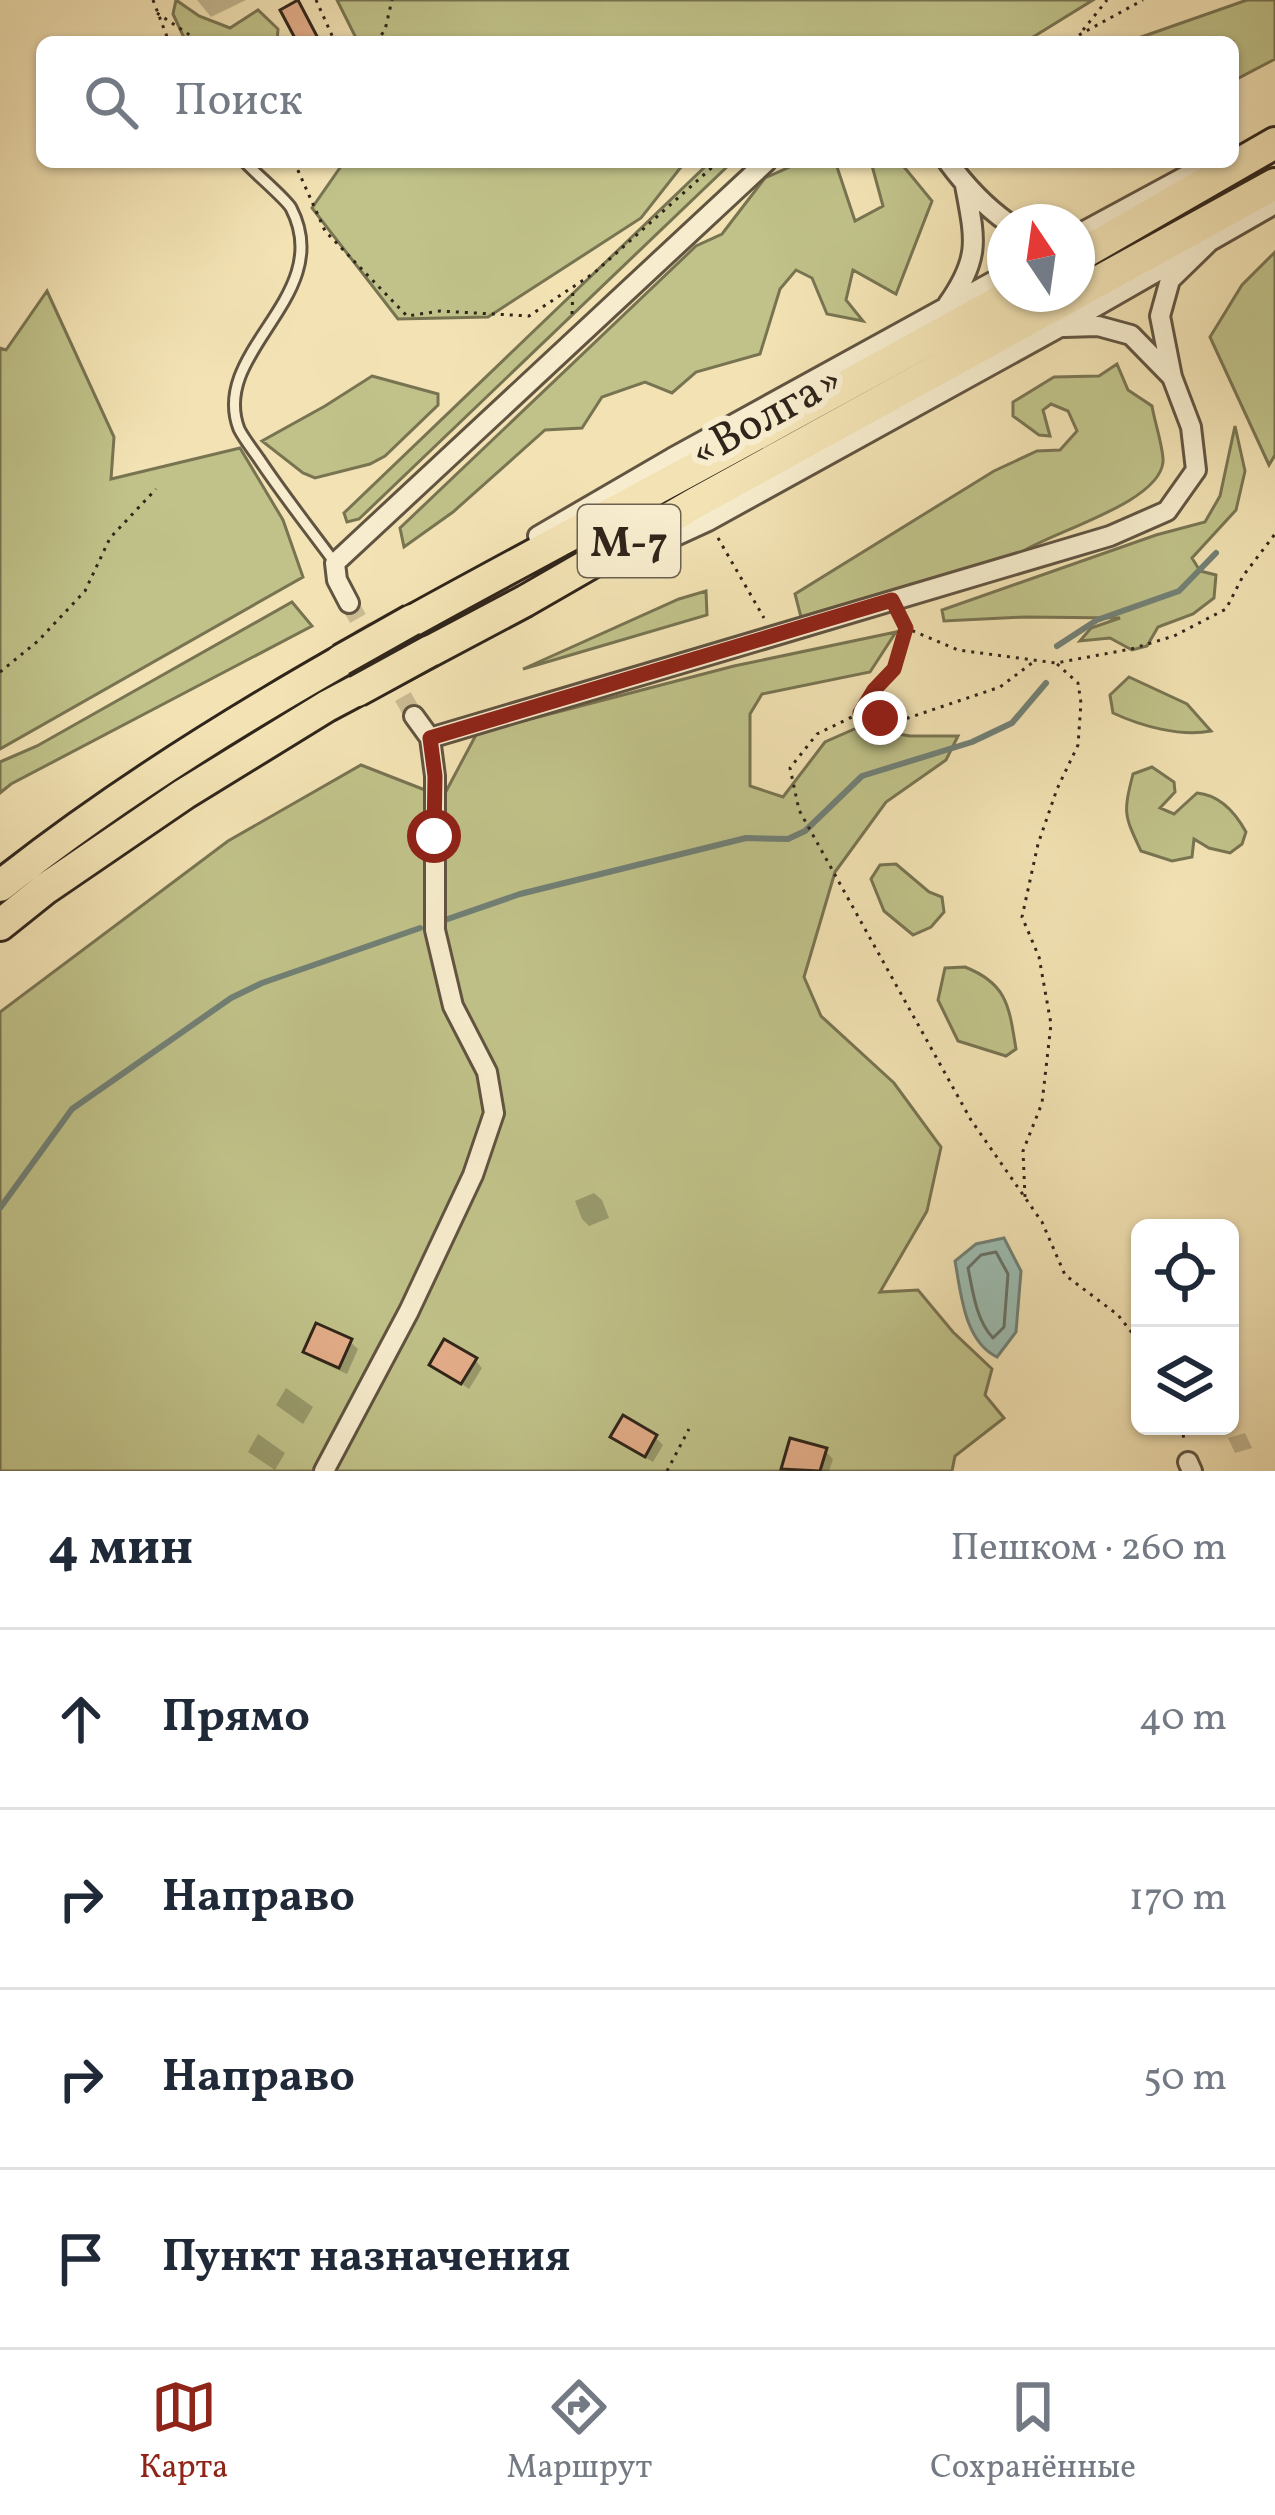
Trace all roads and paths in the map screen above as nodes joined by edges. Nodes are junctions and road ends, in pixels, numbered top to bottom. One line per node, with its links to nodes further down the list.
1 (153, 0): 6 (path)
2 (316, 0): 10 (path)
3 (392, 0): 11 (path)
4 (1107, 0): 7 (path)
5 (1143, 0): 7 (path)
6 (157, 14): 8 (path); 9 (path)
7 (1078, 34): 12 (path)
8 (166, 36)
9 (191, 36)
10 (332, 36)
11 (380, 36)
12 (1075, 36)
13 (1275, 132): 15 (street)
14 (1275, 143): 16 (highway)
15 (1239, 149)
16 (1239, 164)
17 (251, 168): 39 (lane)
18 (297, 168): 19 (path)
19 (711, 168)
20 (760, 168): 39 (street)
21 (952, 168): 25 (street)
22 (1201, 168): 28 (street)
23 (1232, 168): 30 (highway)
24 (1275, 184): 41 (highway, «Волга» / М-7)
25 (965, 185): 27 (street); 33 (street)
26 (1275, 203): 29 (street)
27 (987, 204)
28 (1095, 224)
29 (1208, 243): 34 (street); 35 (street)
30 (1095, 247)
31 (987, 285): 33 (street)
32 (987, 308): 45 (highway, «Волга» / М-7, bridge)
33 (944, 309): 45 (street)
34 (1060, 327): 35 (street); 41 (street)
35 (1172, 377): 40 (street)
36 (156, 489): 48 (path)
37 (715, 532): 44 (path)
38 (1275, 534): 47 (path)
39 (335, 563): 42 (street)
40 (892, 600): 43 (path); 44 (street)
41 (525, 601): 53 (highway, «Волга» / М-7)
42 (349, 604)
43 (906, 628): 46 (path); 49 (path)
44 (774, 635): 51 (street)
45 (349, 655): 52 (highway)
46 (1038, 659): 47 (path); 49 (path)
47 (1056, 663): 54 (path)
48 (0, 672)
49 (860, 713): 54 (path)
50 (414, 716): 51 (street)
51 (430, 738): 57 (street)
52 (0, 886)
53 (0, 925)
54 (1025, 1198): 55 (path)
55 (1131, 1332)
56 (688, 1429): 58 (path)
57 (323, 1471)
58 (667, 1471)

